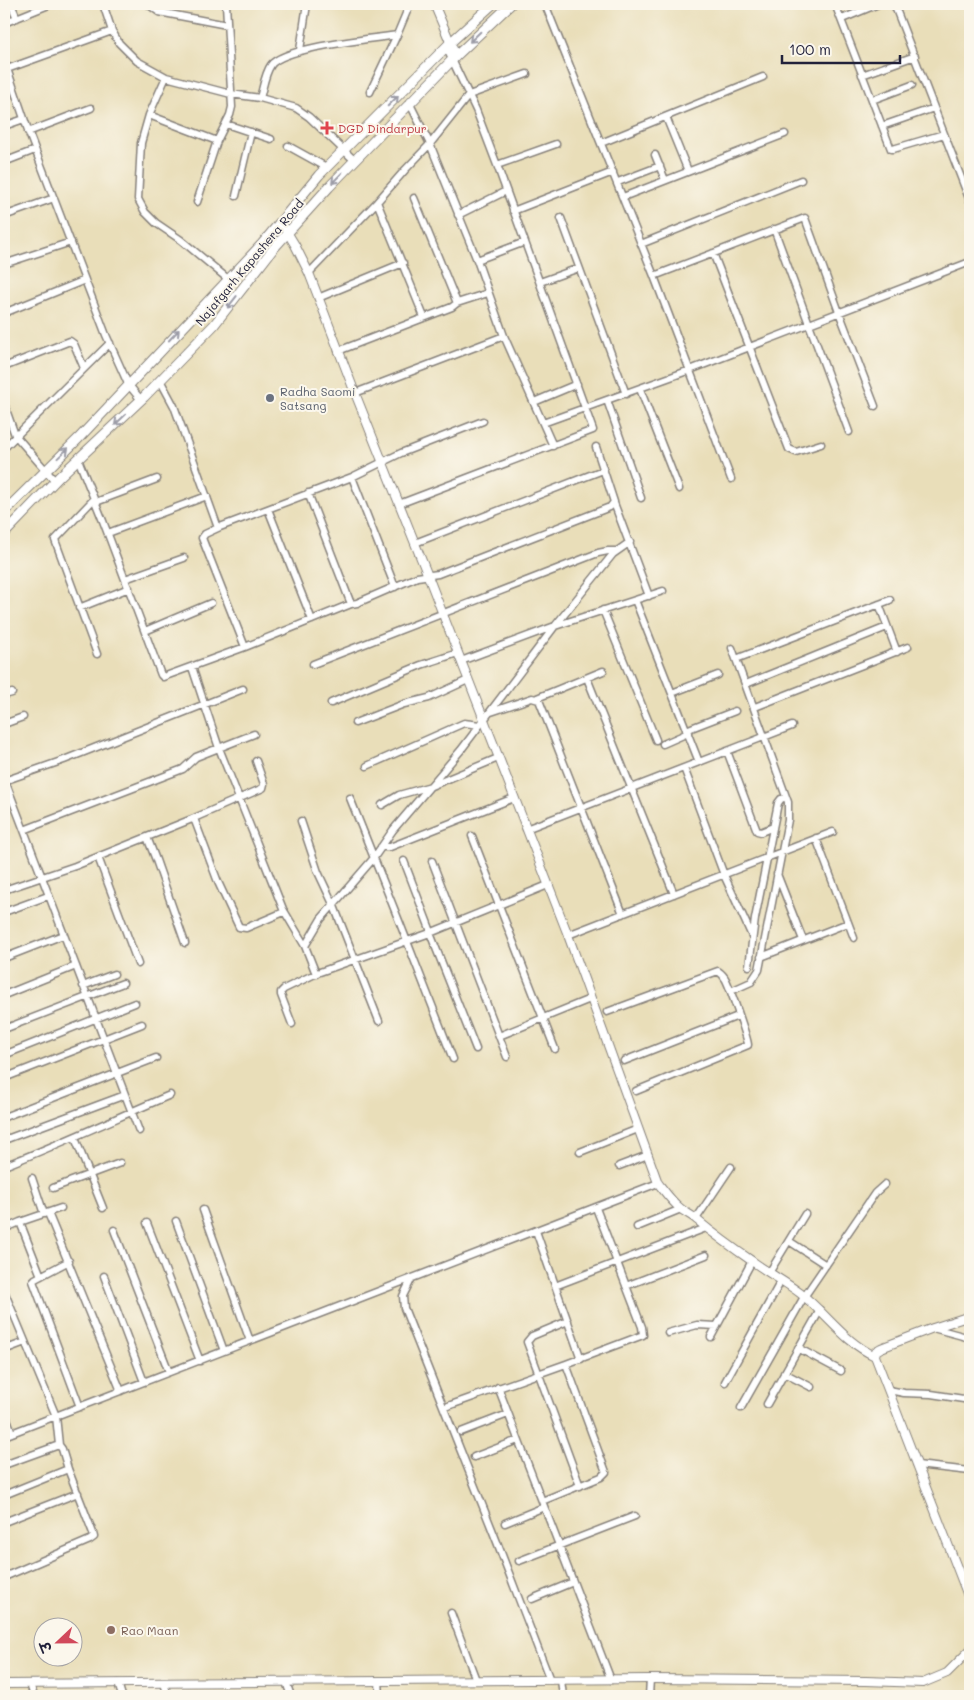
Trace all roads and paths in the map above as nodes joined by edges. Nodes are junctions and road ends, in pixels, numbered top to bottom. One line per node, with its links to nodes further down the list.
1 (11, 4): 15 (street)
2 (51, 4): 15 (street)
3 (103, 4): 19 (street)
4 (148, 4): 18 (street)
5 (226, 4): 18 (street)
6 (307, 4): 22 (street)
7 (410, 4): 20 (street)
8 (434, 4): 21 (street)
9 (493, 4): 21 (main road, Najafgarh Kapashera Road)
10 (511, 4): 24 (main road, Najafgarh Kapashera Road, one-way to 24)
11 (545, 4): 53 (street)
12 (835, 4): 16 (street)
13 (878, 4): 16 (street)
14 (894, 4): 23 (street)
15 (17, 18): 17 (street)
16 (842, 19): 28 (street)
17 (4, 23)
18 (227, 25): 34 (street)
19 (112, 31): 26 (street); 29 (street)
20 (397, 36): 22 (street); 33 (street)
21 (448, 45): 24 (street); 58 (main road, Najafgarh Kapashera Road, one-way to 21)
22 (300, 50): 36 (street)
23 (915, 56): 28 (street); 40 (street)
24 (454, 57): 35 (street); 38 (main road, Najafgarh Kapashera Road)
25 (4, 60): 26 (street)
26 (7, 69): 31 (street)
27 (527, 74): 35 (street)
28 (862, 75): 37 (street)
29 (166, 77): 34 (street); 41 (street)
30 (763, 77): 42 (street)
31 (7, 79): 43 (street)
32 (912, 85): 37 (street)
33 (370, 92)
34 (231, 94): 36 (street); 44 (street)
35 (469, 95): 54 (street); 62 (street)
36 (260, 98): 58 (street)
37 (872, 100): 46 (street)
38 (410, 104): 54 (street); 60 (main road, Najafgarh Kapashera Road)
39 (91, 108): 47 (street)
40 (934, 108): 46 (street); 50 (street)
41 (149, 115): 52 (street); 96 (street)
42 (666, 117): 53 (street); 65 (street)
43 (24, 119): 45 (street); 47 (street)
44 (226, 124): 48 (street); 52 (street)
45 (4, 126)
46 (882, 126): 50 (street)
47 (28, 132): 57 (street)
48 (251, 132): 51 (street); 71 (street)
49 (785, 134): 65 (street)
50 (944, 134): 75 (street)
51 (271, 139)
52 (217, 142): 76 (street)
53 (601, 143): 66 (street)
54 (430, 144): 77 (street); 79 (street)
55 (556, 144): 62 (street)
56 (288, 146): 64 (street)
57 (35, 150): 61 (street); 73 (street)
58 (343, 151): 60 (street); 64 (main road, Najafgarh Kapashera Road)
59 (655, 154): 63 (street)
60 (354, 161): 84 (main road, Najafgarh Kapashera Road, one-way to 84)
61 (4, 162)
62 (497, 165): 70 (street)
63 (660, 166): 67 (street); 69 (street)
64 (326, 167): 82 (main road, Najafgarh Kapashera Road)
65 (688, 171): 67 (street)
66 (613, 172): 69 (street); 78 (street)
67 (665, 180): 72 (street)
68 (801, 180): 87 (street)
69 (618, 182): 72 (street)
70 (506, 192): 78 (street); 79 (street)
71 (236, 196)
72 (623, 197): 87 (street)
73 (54, 198): 80 (street); 85 (street)
74 (414, 198): 101 (street)
75 (970, 201)
76 (197, 202)
77 (377, 202): 91 (street); 94 (street)
78 (513, 211): 86 (street)
79 (458, 215): 89 (street)
80 (4, 216)
81 (561, 218): 93 (street)
82 (281, 222): 84 (street); 96 (main road, Najafgarh Kapashera Road)
83 (774, 229): 88 (street); 102 (street); 105 (street)
84 (288, 233): 94 (street); 113 (main road, Najafgarh Kapashera Road, one-way to 113)
85 (70, 242): 92 (street); 97 (street)
86 (525, 242): 89 (street); 98 (street)
87 (641, 244): 95 (street)
88 (713, 253): 95 (street); 108 (street)
89 (477, 260): 99 (street)
90 (970, 262): 102 (street)
91 (403, 263): 100 (street); 104 (street)
92 (4, 264)
93 (579, 268): 98 (street); 118 (street)
94 (309, 273): 100 (street)
95 (654, 276): 112 (street)
96 (228, 279): 114 (main road, Najafgarh Kapashera Road, one-way to 96)
97 (85, 280): 103 (street); 107 (street)
98 (540, 282): 115 (street)
99 (488, 293): 101 (street); 106 (street)
100 (318, 298): 109 (street)
101 (457, 303): 104 (street)
102 (839, 312): 105 (street); 124 (street)
103 (4, 313)
104 (424, 318): 109 (street)
105 (810, 323): 108 (street); 128 (street)
106 (504, 336): 117 (street); 121 (street)
107 (110, 343): 111 (street); 114 (street)
108 (748, 347): 112 (street); 130 (street)
109 (338, 351): 117 (street)
110 (4, 368): 111 (street)
111 (84, 368): 129 (street)
112 (690, 370): 116 (street); 140 (street)
113 (160, 380): 119 (main road, Najafgarh Kapashera Road); 144 (street)
114 (128, 384): 119 (street); 137 (main road, Najafgarh Kapashera Road, one-way to 114)
115 (577, 384): 121 (street); 123 (street)
116 (640, 389): 118 (street); 142 (street)
117 (355, 393): 135 (street)
118 (626, 394): 120 (street)
119 (141, 400): 134 (main road, Najafgarh Kapashera Road, one-way to 134)
120 (608, 400): 123 (street); 145 (street)
121 (534, 402): 127 (street)
122 (4, 404): 125 (street)
123 (586, 406): 127 (street); 131 (street)
124 (875, 406)
125 (5, 413): 129 (street)
126 (483, 421): 135 (street)
127 (542, 423): 131 (street)
128 (849, 432)
129 (17, 436): 133 (street); 137 (street)
130 (821, 444)
131 (553, 446): 147 (street)
132 (596, 447): 136 (street)
133 (4, 448)
134 (78, 459): 141 (main road, Najafgarh Kapashera Road); 146 (street)
135 (383, 462): 138 (street); 147 (street)
136 (603, 470): 148 (street); 155 (street)
137 (45, 471): 141 (street); 150 (main road, Najafgarh Kapashera Road)
138 (352, 477): 143 (street); 160 (street)
139 (157, 479): 146 (street)
140 (731, 479)
141 (55, 481): 153 (main road, Najafgarh Kapashera Road)
142 (679, 489)
143 (308, 493): 149 (street); 167 (street)
144 (207, 496): 151 (street); 152 (street)
145 (641, 498)
146 (95, 501): 152 (street); 169 (street)
147 (399, 504): 155 (street)
148 (614, 504): 154 (street); 158 (street)
149 (268, 509): 151 (street); 172 (street)
150 (4, 512)
151 (220, 527): 176 (street)
152 (108, 533): 159 (street)
153 (4, 534)
154 (630, 542): 156 (street); 163 (street)
155 (414, 543): 158 (street)
156 (616, 552): 171 (street); 173 (street)
157 (184, 558): 159 (street)
158 (428, 576): 160 (street); 171 (street)
159 (125, 579): 161 (street)
160 (394, 587): 167 (street)
161 (129, 588): 169 (street); 175 (street)
162 (663, 591): 163 (street)
163 (649, 596): 164 (street)
164 (635, 600): 170 (street); 193 (street)
165 (890, 600): 168 (street)
166 (212, 603): 175 (street)
167 (351, 604): 172 (street)
168 (879, 604): 174 (street); 182 (street)
169 (80, 608): 181 (street)
170 (603, 610): 173 (street); 209 (street)
171 (443, 613): 180 (street); 184 (street)
172 (312, 620): 176 (street)
173 (555, 626): 183 (street); 200 (street)
174 (888, 627): 179 (street); 190 (street)
175 (145, 631): 185 (street)
176 (245, 647): 185 (street)
177 (908, 647): 179 (street)
178 (732, 648): 182 (street)
179 (897, 652): 198 (street)
180 (458, 653): 183 (street); 196 (street)
181 (97, 654)
182 (736, 658): 190 (street)
183 (461, 661): 189 (street)
184 (313, 664)
185 (192, 667): 197 (street)
186 (603, 671): 188 (street)
187 (718, 675): 193 (street)
188 (587, 678): 195 (street); 220 (street)
189 (468, 680): 202 (street); 203 (street)
190 (746, 684): 198 (street)
191 (243, 689): 197 (street)
192 (12, 693): 194 (street)
193 (672, 693): 206 (street)
194 (4, 696)
195 (537, 698): 200 (street); 226 (street)
196 (331, 703)
197 (204, 704): 211 (street); 218 (street)
198 (755, 707): 208 (street)
199 (735, 711): 206 (street)
200 (490, 712): 202 (street)
201 (23, 717): 204 (street)
202 (482, 722): 213 (street); 216 (street); 219 (street)
203 (355, 723)
204 (4, 724)
205 (792, 726): 208 (street)
206 (687, 732): 210 (street); 215 (street)
207 (254, 734): 211 (street)
208 (765, 736): 212 (street); 222 (street)
209 (656, 740)
210 (663, 744)
211 (219, 748): 221 (street); 231 (street)
212 (727, 751): 215 (street); 229 (street)
213 (498, 758): 219 (street); 224 (street)
214 (256, 760): 221 (street)
215 (699, 762): 217 (street)
216 (367, 766)
217 (684, 768): 220 (street); 244 (street)
218 (4, 780): 231 (street)
219 (431, 786): 225 (street); 236 (street)
220 (631, 788): 226 (street); 248 (street)
221 (239, 797): 227 (street); 253 (street)
222 (786, 797): 229 (street); 237 (street)
223 (350, 798): 240 (street)
224 (514, 798): 230 (street); 236 (street)
225 (382, 805)
226 (580, 808): 230 (street); 254 (street)
227 (192, 819): 234 (street); 253 (street)
228 (301, 821): 251 (street)
229 (774, 827): 239 (street)
230 (526, 829): 246 (street)
231 (24, 830): 245 (street)
232 (833, 832): 235 (street)
233 (472, 836): 250 (street)
234 (147, 837): 238 (street); 264 (street)
235 (816, 838): 237 (street); 256 (street)
236 (381, 847): 240 (street)
237 (781, 853): 239 (street); 243 (street)
238 (98, 856): 245 (street); 269 (street)
239 (766, 858): 244 (street); 260 (street)
240 (373, 859): 251 (street); 263 (street)
241 (404, 861): 257 (street)
242 (432, 861): 255 (street)
243 (777, 873): 262 (street); 266 (street)
244 (724, 875): 248 (street); 260 (street)
245 (41, 876): 247 (street); 249 (street)
246 (548, 886): 250 (street); 259 (street)
247 (4, 890)
248 (674, 894): 254 (street)
249 (48, 896): 252 (street); 258 (street)
250 (498, 905): 255 (street); 283 (street)
251 (334, 906): 265 (street); 268 (street)
252 (4, 912)
253 (284, 912): 265 (street)
254 (623, 914): 259 (street)
255 (455, 923): 257 (street); 289 (street)
256 (848, 923): 261 (street); 262 (street)
257 (430, 933): 263 (street); 291 (street)
258 (63, 935): 267 (street); 270 (street)
259 (568, 935): 279 (street)
260 (752, 936): 271 (street)
261 (854, 938)
262 (803, 940): 266 (street)
263 (407, 941): 268 (street); 296 (street)
264 (185, 943)
265 (304, 946): 273 (street)
266 (761, 957): 276 (street)
267 (4, 958)
268 (355, 959): 273 (street); 285 (street)
269 (138, 964)
270 (76, 966): 275 (street); 277 (street)
271 (749, 966)
272 (114, 974): 275 (street)
273 (316, 974): 287 (street)
274 (123, 983): 278 (street)
275 (83, 986): 278 (street)
276 (731, 991): 281 (street); 282 (street)
277 (4, 995)
278 (88, 998): 284 (street); 288 (street)
279 (590, 999): 283 (street); 305 (street)
280 (135, 1003): 284 (street)
281 (607, 1012)
282 (738, 1016): 297 (street); 300 (street)
283 (542, 1018): 289 (street); 292 (street)
284 (95, 1019): 290 (street); 293 (street)
285 (379, 1022)
286 (142, 1024): 290 (street)
287 (292, 1024)
288 (4, 1030)
289 (499, 1036): 294 (street)
290 (103, 1040): 298 (street); 299 (street)
291 (476, 1049)
292 (555, 1049)
293 (4, 1055)
294 (507, 1057)
295 (156, 1058): 298 (street)
296 (453, 1060)
297 (624, 1061)
298 (117, 1073): 301 (street); 304 (street)
299 (4, 1078)
300 (636, 1091)
301 (125, 1095): 303 (street); 308 (street)
302 (170, 1095): 303 (street)
303 (132, 1112): 306 (street); 307 (street)
304 (4, 1117)
305 (638, 1129): 309 (street); 310 (street)
306 (138, 1131)
307 (75, 1138): 312 (street); 315 (street)
308 (4, 1140)
309 (580, 1152)
310 (648, 1155): 313 (street); 317 (street)
311 (120, 1163): 315 (street)
312 (4, 1166)
313 (619, 1166)
314 (731, 1167): 327 (street)
315 (90, 1174): 319 (street); 321 (street)
316 (32, 1178): 325 (street)
317 (658, 1183): 322 (street); 323 (street)
318 (885, 1184): 341 (street)
319 (53, 1188)
320 (61, 1208): 325 (street)
321 (103, 1208)
322 (596, 1208): 335 (street); 340 (street)
323 (681, 1209): 327 (street); 331 (street)
324 (203, 1210): 359 (street)
325 (46, 1213): 329 (street); 338 (street)
326 (805, 1214): 336 (street)
327 (696, 1219): 332 (street)
328 (176, 1221): 363 (street)
329 (20, 1222): 333 (street); 343 (street)
330 (147, 1223): 366 (street)
331 (637, 1227)
332 (706, 1228): 339 (street); 340 (street)
333 (4, 1229)
334 (114, 1230): 369 (street)
335 (536, 1231): 345 (street); 347 (street)
336 (789, 1241): 341 (street); 342 (street)
337 (706, 1255): 348 (street)
338 (69, 1261): 343 (street); 377 (street)
339 (752, 1262): 342 (street); 354 (street)
340 (617, 1263): 347 (street); 348 (street)
341 (826, 1265): 350 (street)
342 (769, 1273): 346 (street)
343 (40, 1276): 381 (street)
344 (104, 1276): 372 (street)
345 (412, 1278): 359 (street); 412 (street)
346 (781, 1281): 350 (street); 373 (street)
347 (555, 1286): 353 (street)
348 (626, 1286): 365 (street)
349 (4, 1291): 360 (street)
350 (804, 1297): 351 (street); 382 (street)
351 (820, 1310): 361 (street); 364 (street)
352 (970, 1316): 355 (street)
353 (568, 1321): 365 (street); 370 (street)
354 (717, 1326): 356 (street); 357 (street)
355 (933, 1328): 358 (street); 364 (street)
356 (668, 1333)
357 (711, 1337)
358 (970, 1338)
359 (250, 1341): 363 (street)
360 (25, 1342): 362 (street); 385 (street)
361 (798, 1348): 368 (street); 371 (street)
362 (4, 1350)
363 (224, 1351): 366 (street)
364 (875, 1356): 376 (street)
365 (581, 1359): 367 (street)
366 (200, 1361): 369 (street)
367 (566, 1364): 370 (street); 396 (street)
368 (841, 1371)
369 (169, 1372): 372 (street)
370 (538, 1373): 374 (street); 396 (street)
371 (784, 1373): 375 (street); 379 (street)
372 (144, 1382): 377 (street)
373 (725, 1382)
374 (498, 1387): 380 (street); 384 (street)
375 (811, 1388)
376 (889, 1390): 378 (street); 393 (street)
377 (121, 1391): 381 (street)
378 (970, 1400)
379 (767, 1404)
380 (448, 1406)
381 (80, 1407): 385 (street)
382 (741, 1408)
383 (4, 1410): 387 (street)
384 (508, 1414): 386 (street); 389 (street)
385 (56, 1416): 387 (street); 390 (street)
386 (461, 1432)
387 (12, 1433): 388 (street)
388 (4, 1436)
389 (518, 1440): 391 (street); 399 (street)
390 (59, 1445): 392 (street); 394 (street)
391 (474, 1458)
392 (4, 1464)
393 (917, 1465): 395 (street); 408 (street)
394 (68, 1469): 397 (street); 398 (street)
395 (970, 1471)
396 (580, 1486): 399 (street)
397 (78, 1493): 401 (street); 405 (street)
398 (4, 1495)
399 (543, 1504): 402 (street); 403 (street)
400 (635, 1516): 403 (street)
401 (4, 1522)
402 (504, 1524)
403 (559, 1544): 404 (street); 406 (street)
404 (519, 1561)
405 (4, 1577)
406 (573, 1582): 407 (street); 414 (street)
407 (532, 1599)
408 (970, 1601)
409 (451, 1613): 411 (street)
410 (970, 1650): 415 (street)
411 (476, 1680): 412 (street); 416 (street)
412 (550, 1680): 413 (street)
413 (560, 1680): 414 (street); 427 (street)
414 (611, 1680): 415 (street)
415 (650, 1680): 428 (street)
416 (379, 1681): 417 (street); 426 (street)
417 (286, 1682): 418 (street); 425 (street)
418 (164, 1683): 421 (street); 424 (street)
419 (4, 1684): 420 (street)
420 (30, 1684): 421 (street); 422 (street)
421 (118, 1684): 423 (street)
422 (34, 1696)
423 (122, 1696)
424 (168, 1696)
425 (292, 1696)
426 (380, 1696)
427 (563, 1696)
428 (649, 1696)

